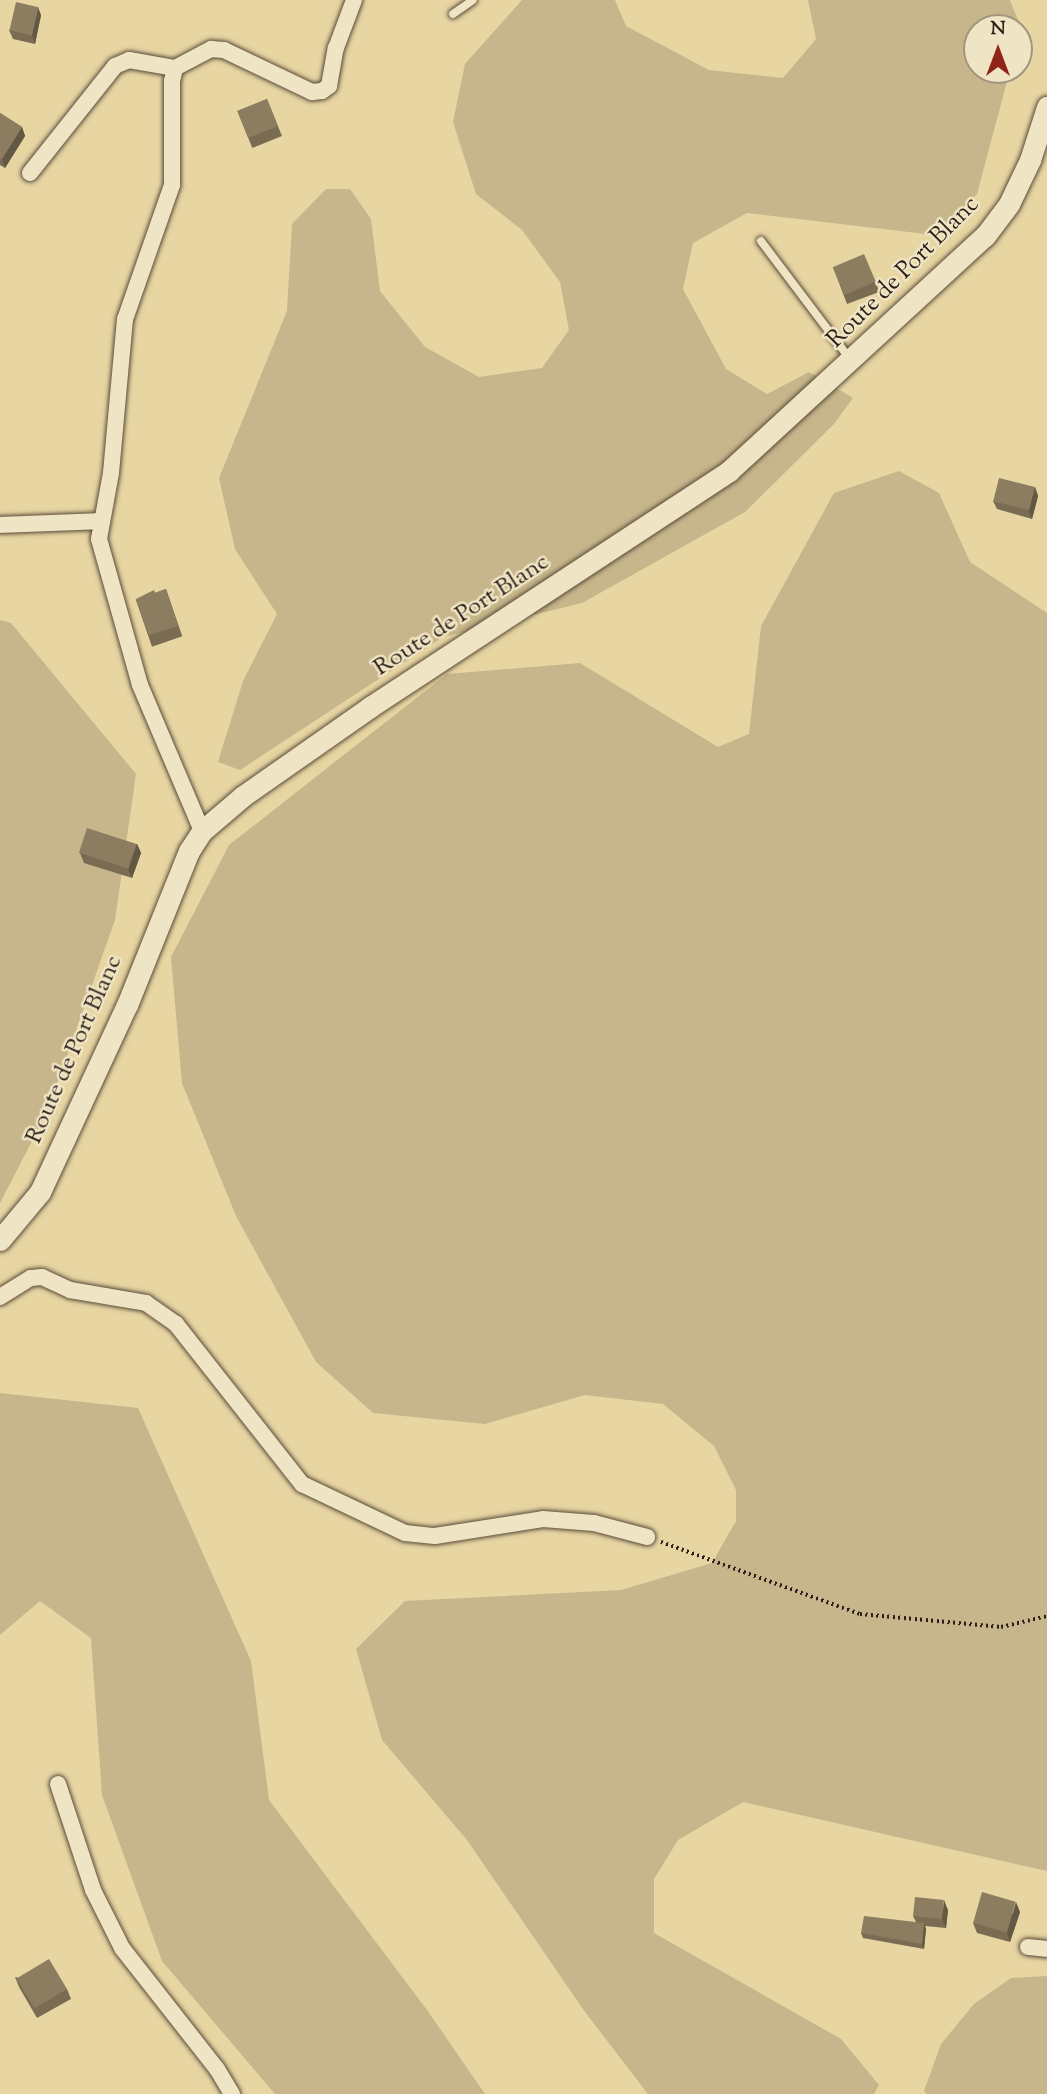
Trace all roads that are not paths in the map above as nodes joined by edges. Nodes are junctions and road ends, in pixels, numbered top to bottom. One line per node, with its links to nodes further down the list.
1 (354, 0): 4 (street)
2 (473, 0): 3 (lane)
3 (453, 13)
4 (175, 68): 6 (street); 9 (street)
5 (1047, 107): 8 (street, Route de Port Blanc)
6 (30, 173)
7 (761, 241): 8 (lane)
8 (852, 362): 11 (street, Route de Port Blanc)
9 (102, 521): 10 (street); 11 (street)
10 (0, 525)
11 (202, 831): 12 (street, Route de Port Blanc)
12 (0, 1240)
13 (0, 1297): 14 (street)
14 (647, 1537)
15 (58, 1784): 18 (street)
16 (1028, 1947): 17 (street)
17 (1047, 1949)
18 (232, 2094)

